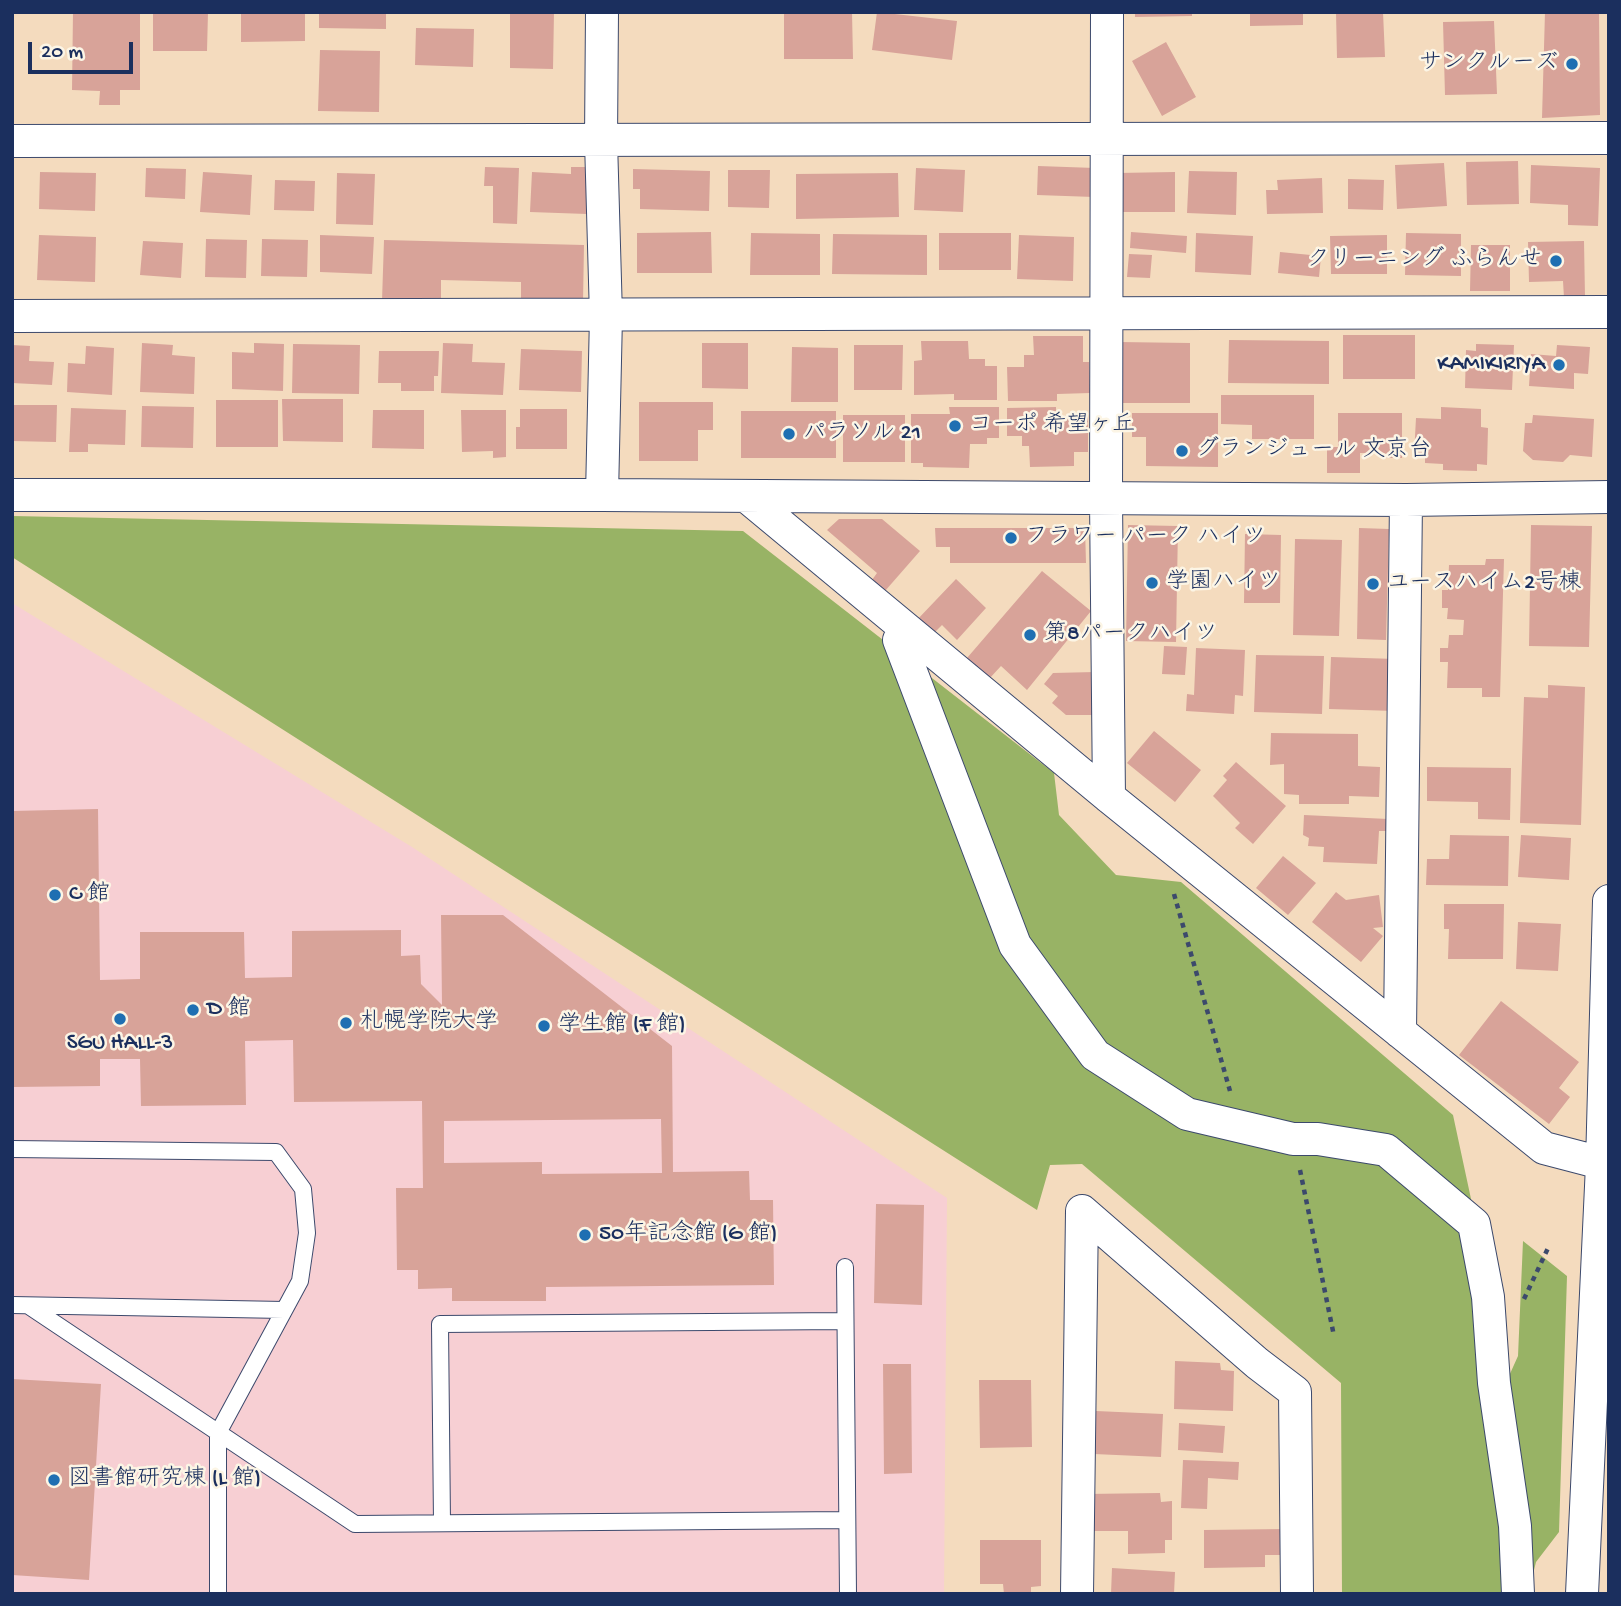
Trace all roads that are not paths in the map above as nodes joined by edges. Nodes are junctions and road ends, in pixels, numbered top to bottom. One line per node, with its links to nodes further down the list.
1 (602, 12): 6 (street)
2 (1107, 12): 4 (street)
3 (1609, 138): 4 (street)
4 (1107, 139): 6 (street); 8 (street)
5 (12, 141): 6 (street)
6 (601, 141): 10 (street)
7 (1609, 312): 8 (street)
8 (1108, 314): 10 (street); 15 (street)
9 (12, 316): 10 (street)
10 (606, 316): 12 (street)
11 (12, 495): 12 (street)
12 (602, 495): 13 (street)
13 (746, 496): 15 (street); 18 (street)
14 (1609, 497): 16 (street)
15 (1106, 500): 16 (street); 18 (street)
16 (1406, 500): 20 (street)
17 (900, 639): 34 (street)
18 (1109, 797): 20 (street)
19 (1609, 901): 22 (street)
20 (1400, 1032): 22 (street)
21 (12, 1149): 25 (lane)
22 (1605, 1165): 35 (street)
23 (845, 1267): 26 (lane)
24 (21, 1305): 25 (lane); 27 (lane)
25 (284, 1310): 27 (lane)
26 (845, 1321): 28 (lane); 29 (lane)
27 (218, 1433): 29 (lane); 30 (lane)
28 (847, 1520): 29 (lane); 31 (lane)
29 (442, 1524)
30 (218, 1594)
31 (848, 1594)
32 (1077, 1594): 33 (street)
33 (1297, 1594)
34 (1518, 1594)
35 (1582, 1594)

